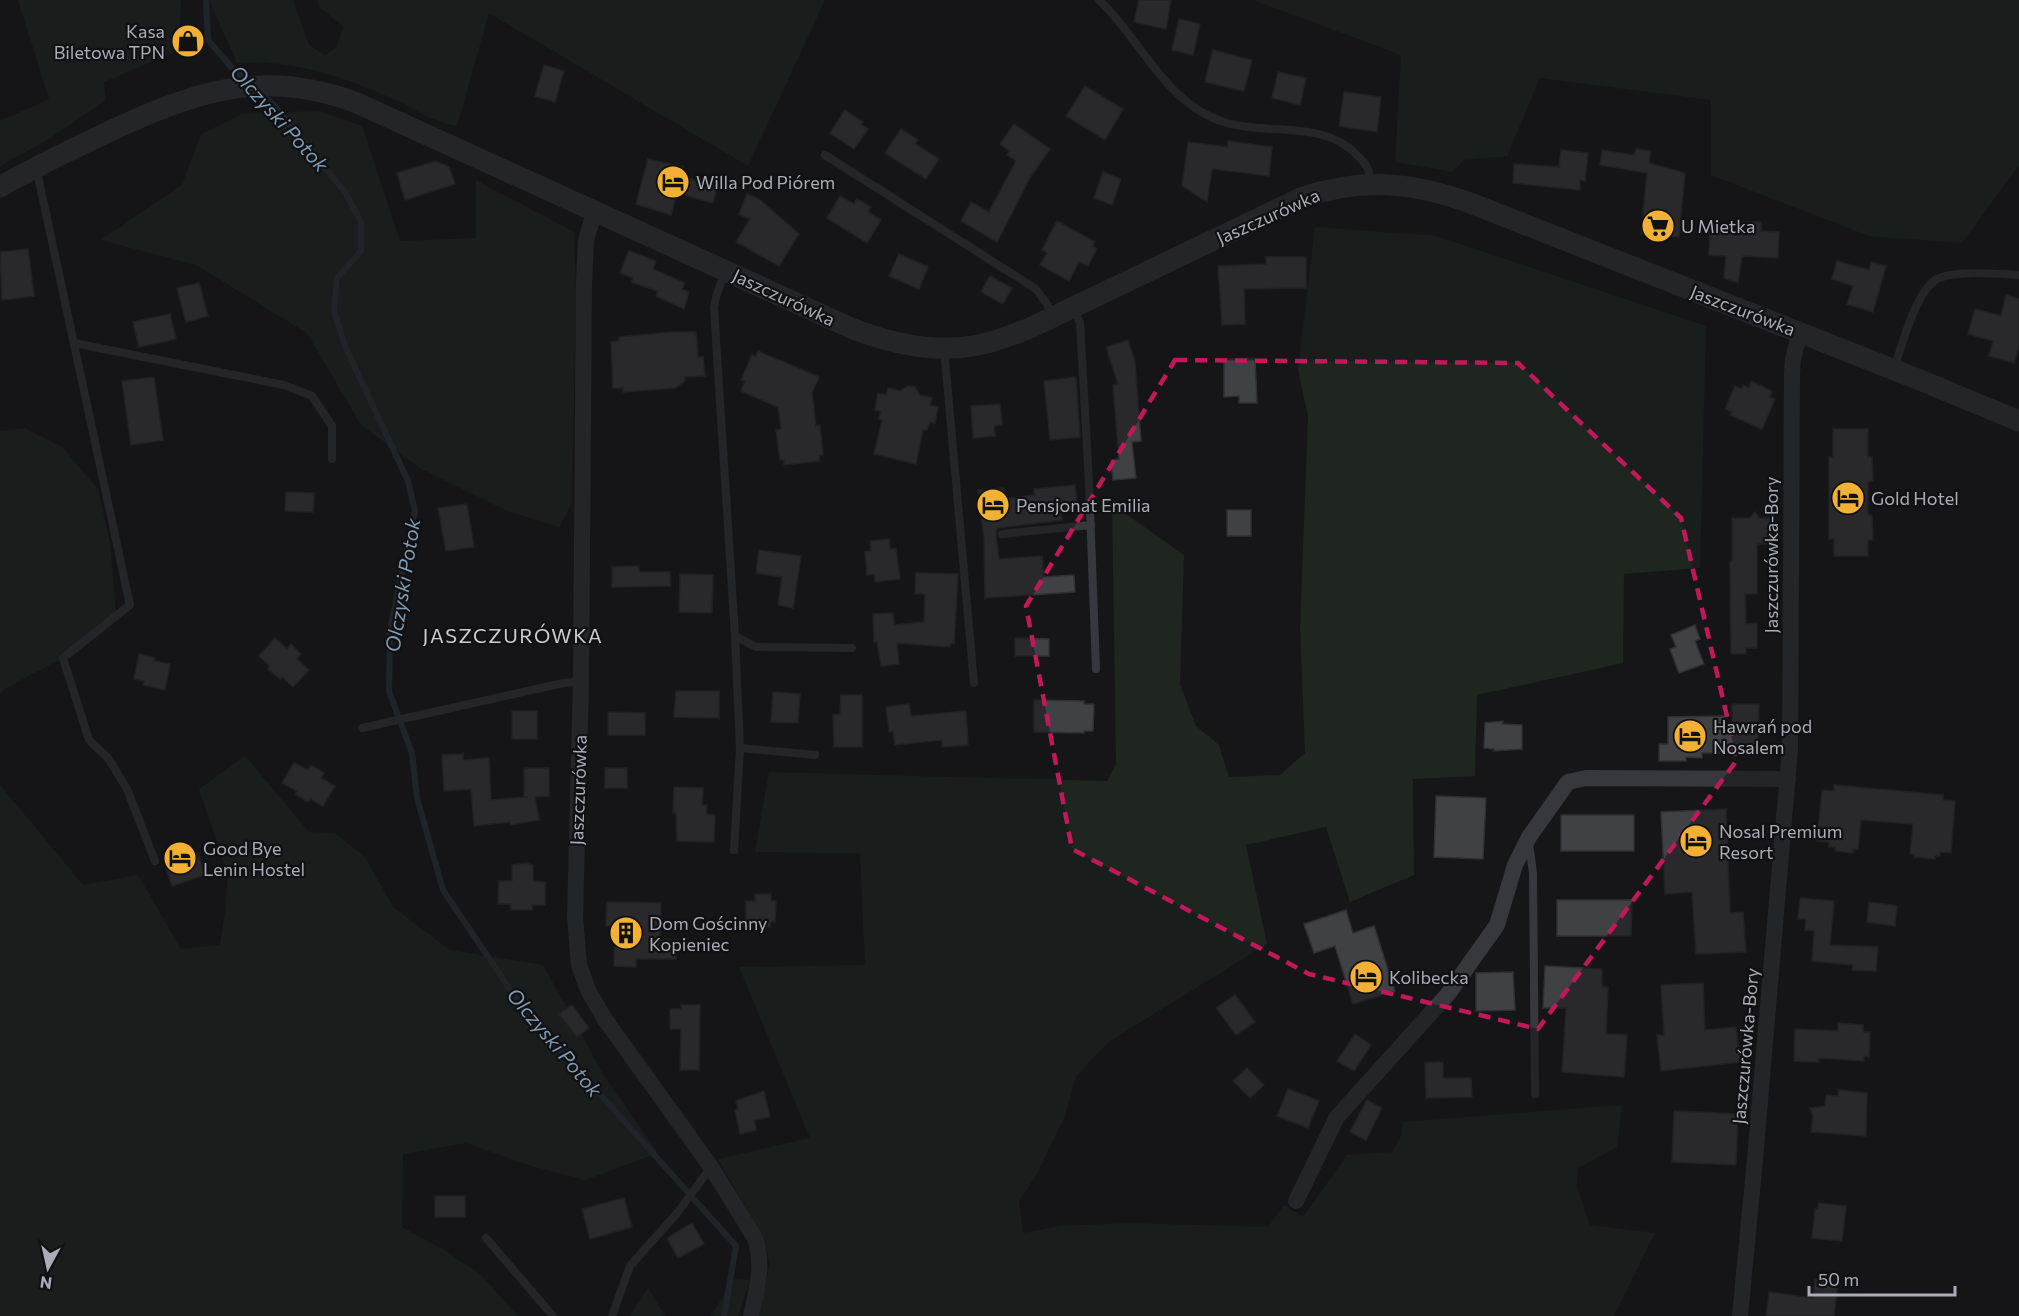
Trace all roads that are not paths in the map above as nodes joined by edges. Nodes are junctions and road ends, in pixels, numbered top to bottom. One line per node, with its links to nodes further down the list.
1 (1099, 0): 4 (lane)
2 (825, 155): 10 (lane)
3 (36, 167): 5 (street, Jaszczurówka); 6 (street, Jaszczurówka); 12 (lane)
4 (1370, 184): 9 (street, Jaszczurówka); 11 (street, Jaszczurówka)
5 (0, 187)
6 (595, 210): 7 (street, Jaszczurówka); 22 (street, Jaszczurówka)
7 (725, 270): 13 (street, Jaszczurówka); 19 (lane)
8 (2019, 275): 14 (lane)
9 (1074, 307): 10 (street, Jaszczurówka); 17 (lane)
10 (1053, 317): 13 (street, Jaszczurówka)
11 (1800, 332): 14 (street, Jaszczurówka); 27 (street, Jaszczurówka-Bory)
12 (74, 344): 16 (lane); 30 (lane)
13 (944, 348): 23 (lane)
14 (1894, 369): 15 (street, Jaszczurówka)
15 (2019, 421)
16 (332, 459)
17 (1091, 525): 18 (lane); 21 (lane)
18 (1002, 534)
19 (735, 636): 20 (lane); 25 (lane)
20 (852, 648)
21 (1096, 669)
22 (582, 681): 24 (lane); 32 (street, Jaszczurówka)
23 (974, 683)
24 (362, 728)
25 (740, 748): 26 (lane); 29 (lane)
26 (815, 755)
27 (1788, 779): 28 (street); 38 (street, Jaszczurówka-Bory)
28 (1529, 837): 31 (lane); 33 (street)
29 (734, 850)
30 (155, 861)
31 (1535, 1094)
32 (711, 1167): 36 (lane); 37 (street, Jaszczurówka)
33 (1296, 1201)
34 (486, 1238): 35 (lane)
35 (553, 1316)
36 (612, 1316)
37 (751, 1316)
38 (1740, 1316)

